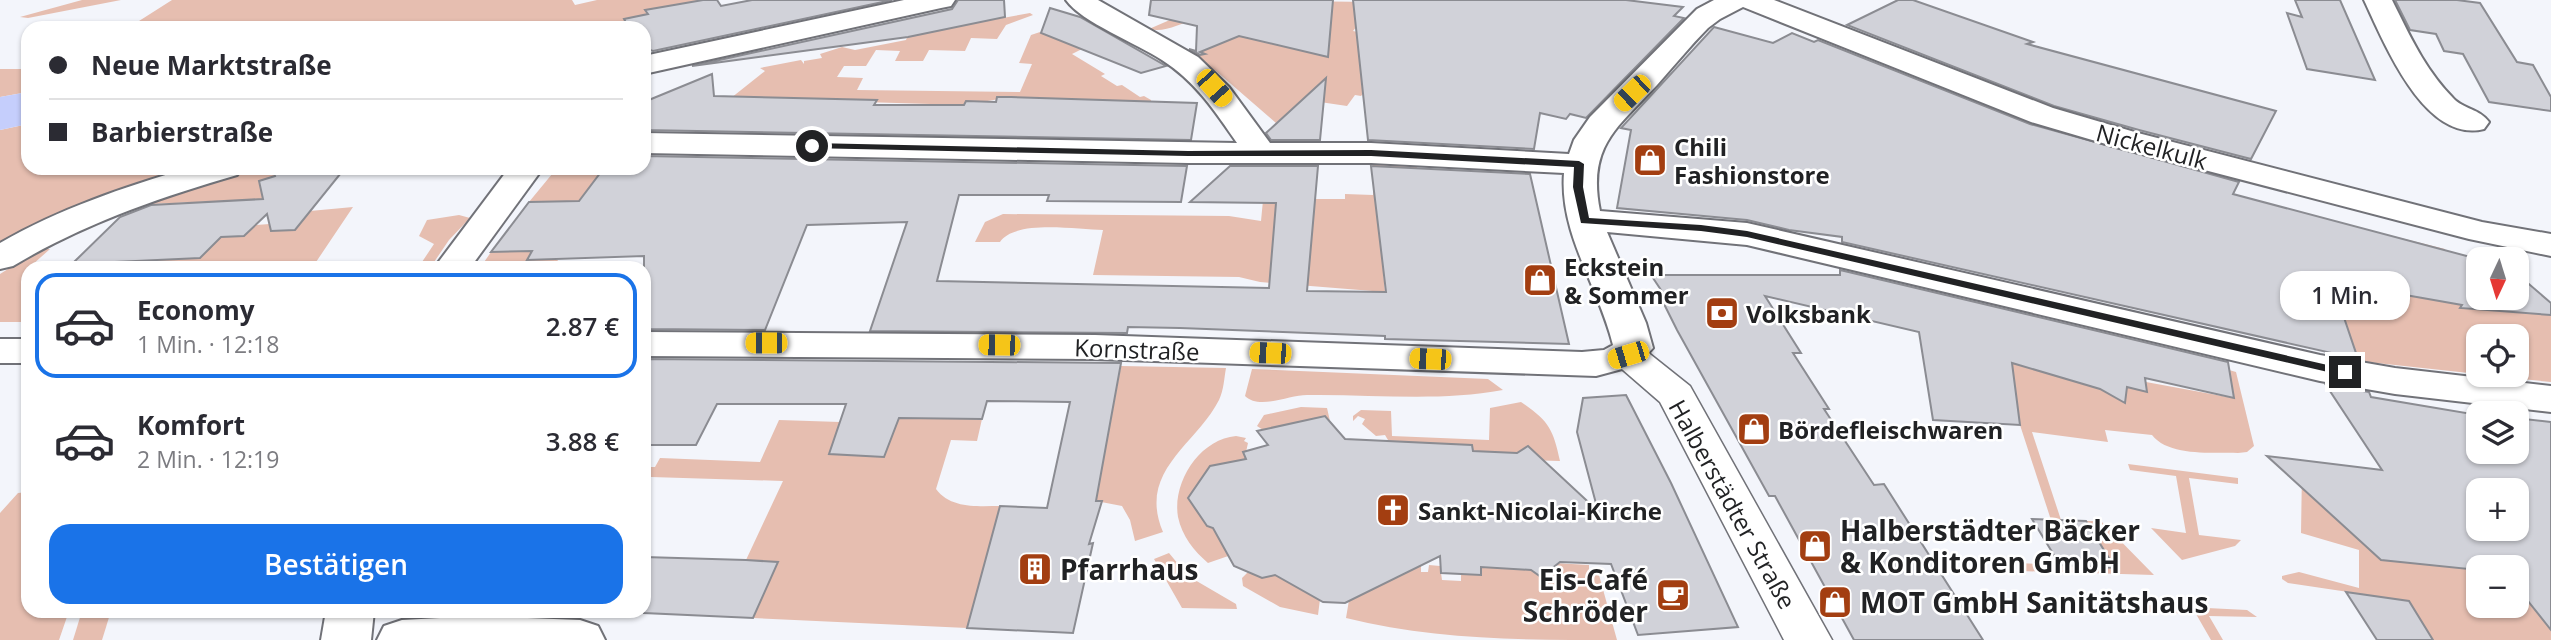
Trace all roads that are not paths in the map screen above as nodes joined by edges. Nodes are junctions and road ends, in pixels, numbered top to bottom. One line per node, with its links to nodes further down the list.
1 (941, 0): 9 (street)
2 (1080, 0): 12 (street)
3 (1687, 0): 4 (street)
4 (1705, 0)
5 (1736, 0): 13 (street)
6 (1750, 0): 8 (street, Nickelkulk)
7 (2378, 0): 10 (street)
8 (1794, 7): 17 (street, Nickelkulk)
9 (651, 63)
10 (2473, 122)
11 (651, 143): 12 (street)
12 (1261, 153): 13 (street)
13 (1579, 164): 16 (street)
14 (201, 175): 18 (street)
15 (521, 175): 19 (street)
16 (1585, 220): 24 (street); 25 (street)
17 (2542, 244): 20 (street, Nickelkulk)
18 (0, 258)
19 (457, 261)
20 (2551, 273)
21 (651, 344): 24 (street, Kornstraße)
22 (0, 351): 23 (street)
23 (21, 351)
24 (1628, 355): 30 (street, Halberstädter Straße)
25 (2551, 399)
26 (349, 618): 27 (street)
27 (346, 640)
28 (402, 640): 29 (street)
29 (580, 640)
30 (1808, 640)

